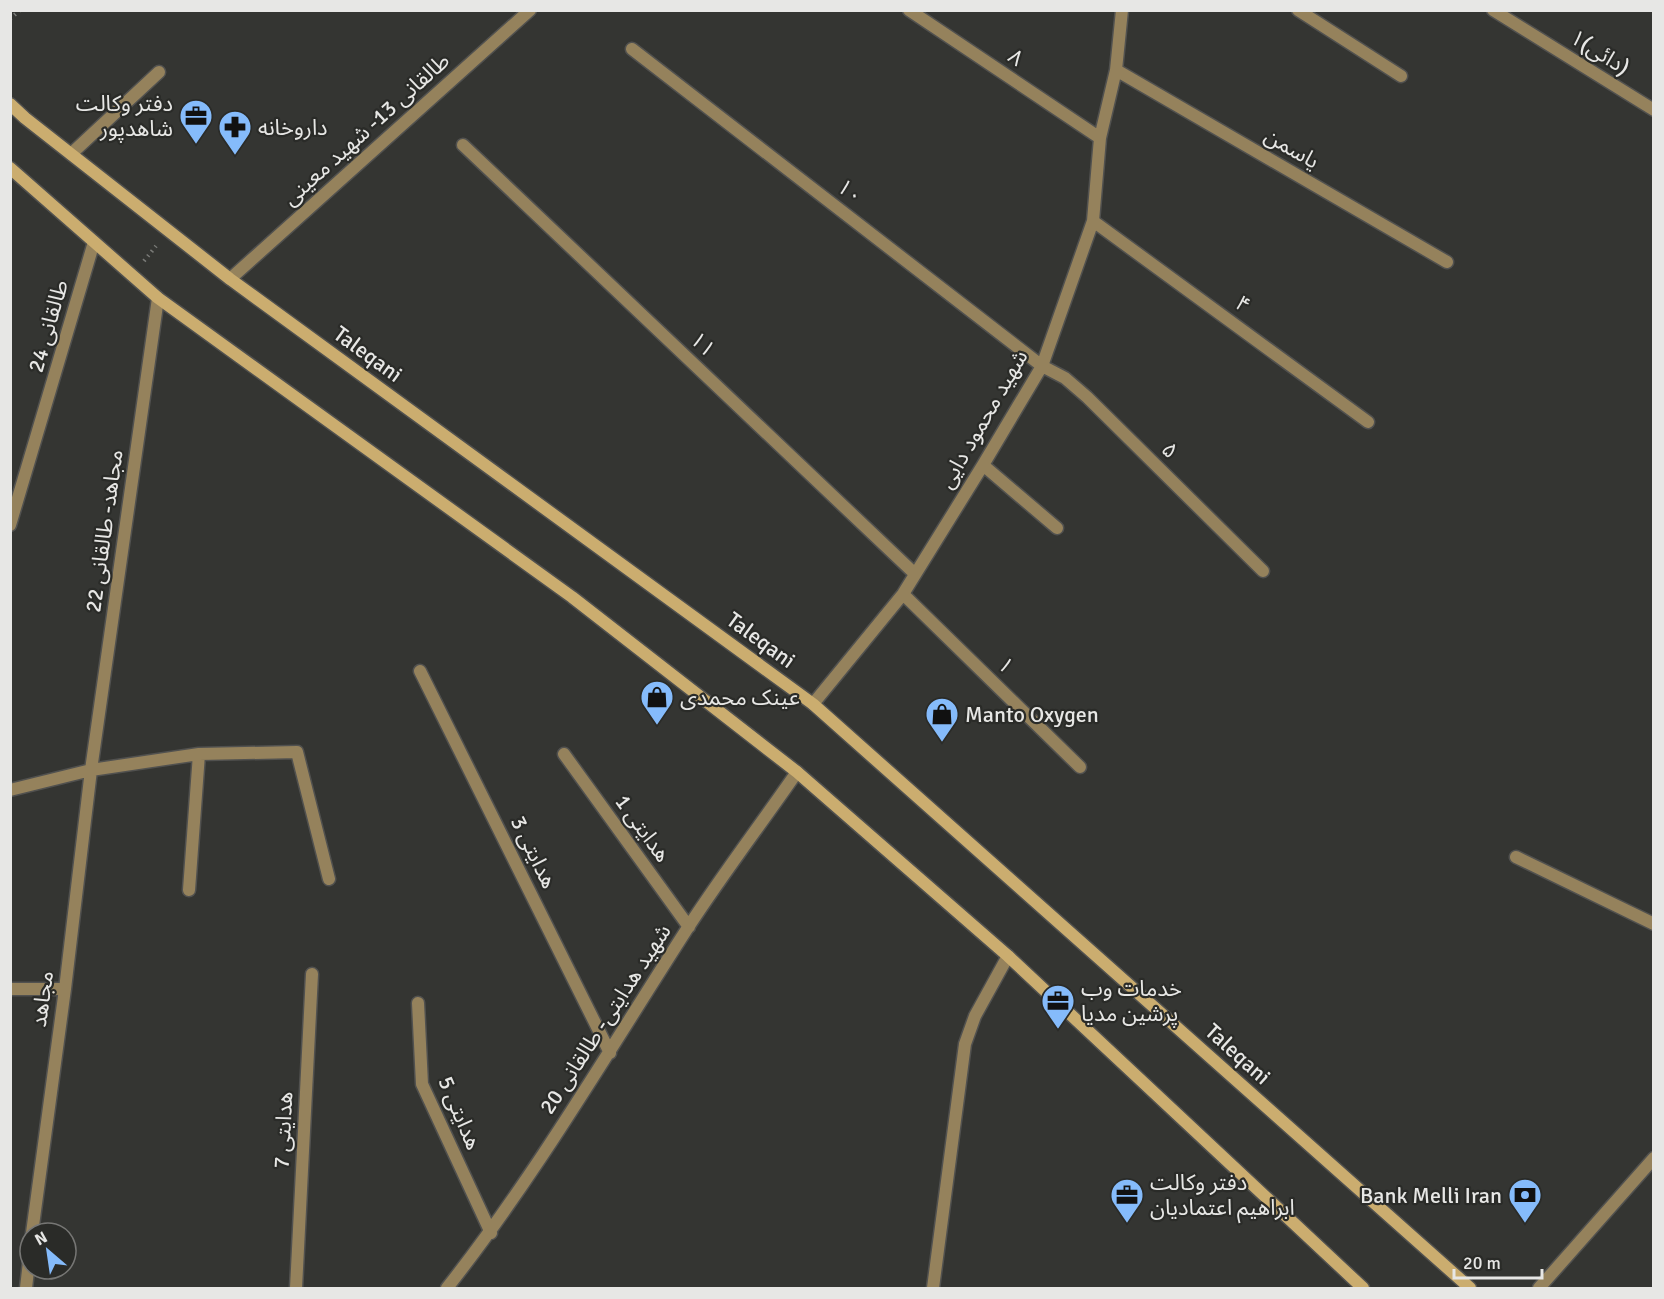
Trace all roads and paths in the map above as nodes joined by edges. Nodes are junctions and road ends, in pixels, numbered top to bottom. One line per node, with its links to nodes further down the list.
1 (20, 10): 7 (path)
2 (530, 10): 23 (street, طالقانی 13- شهید معینی)
3 (909, 10): 14 (street, ۸)
4 (1122, 10): 9 (street, شهید محمود دایی)
5 (1298, 10): 11 (street)
6 (1493, 10): 13 (street, ۱(دائی))
7 (10, 19)
8 (632, 49): 25 (street, ۱۰)
9 (1116, 70): 14 (street, شهید محمود دایی); 21 (street, یاسمن)
10 (159, 72): 16 (street)
11 (1401, 76)
12 (10, 104): 16 (main road, Taleqani)
13 (1653, 110)
14 (1100, 138): 18 (street, شهید محمود دایی)
15 (463, 145): 31 (street, ۱۱)
16 (71, 154): 19 (main road, Taleqani)
17 (10, 168): 20 (main road)
18 (1093, 221): 25 (street, شهید محمود دایی); 26 (street, ۴)
19 (169, 231): 22 (path); 23 (main road, Taleqani)
20 (94, 242): 22 (main road); 28 (street, طالقانی 24)
21 (1447, 262)
22 (132, 275): 24 (main road)
23 (230, 279): 34 (main road, Taleqani)
24 (158, 298): 38 (street, مجاهد- طالقانی 22); 39 (main road)
25 (1042, 366): 27 (street, شهید محمود دایی); 30 (street, ۵)
26 (1368, 422)
27 (983, 465): 29 (street); 31 (street, شهید محمود دایی)
28 (10, 525)
29 (1057, 528)
30 (1263, 571)
31 (914, 573): 32 (street, شهید محمود دایی)
32 (903, 594): 34 (street, شهید محمود دایی); 37 (street, ۱)
33 (420, 670): 51 (street, هدایتی 3)
34 (813, 704): 59 (main road, Taleqani)
35 (199, 754): 38 (street); 42 (street); 43 (street)
36 (564, 754): 45 (street, هدایتی 1)
37 (1080, 766)
38 (91, 770): 40 (street); 48 (street, مجاهد)
39 (797, 772): 45 (street, شهید هدایتی- طالقانی 20); 46 (main road)
40 (10, 790)
41 (1516, 857): 44 (street)
42 (329, 879)
43 (189, 890)
44 (1653, 924)
45 (688, 927): 51 (street, شهید هدایتی- طالقانی 20)
46 (1008, 956): 57 (street); 58 (main road)
47 (312, 974): 55 (street, هدایتی 7)
48 (65, 989): 49 (street); 53 (street, مجاهد)
49 (10, 990)
50 (418, 1003): 54 (street, هدایتی 5)
51 (610, 1053): 54 (street, شهید هدایتی- طالقانی 20)
52 (1653, 1158): 60 (street)
53 (34, 1221)
54 (491, 1233): 56 (street, شهید هدایتی- طالقانی 20)
55 (296, 1288)
56 (447, 1288)
57 (933, 1288)
58 (1363, 1288)
59 (1470, 1288)
60 (1539, 1288)

